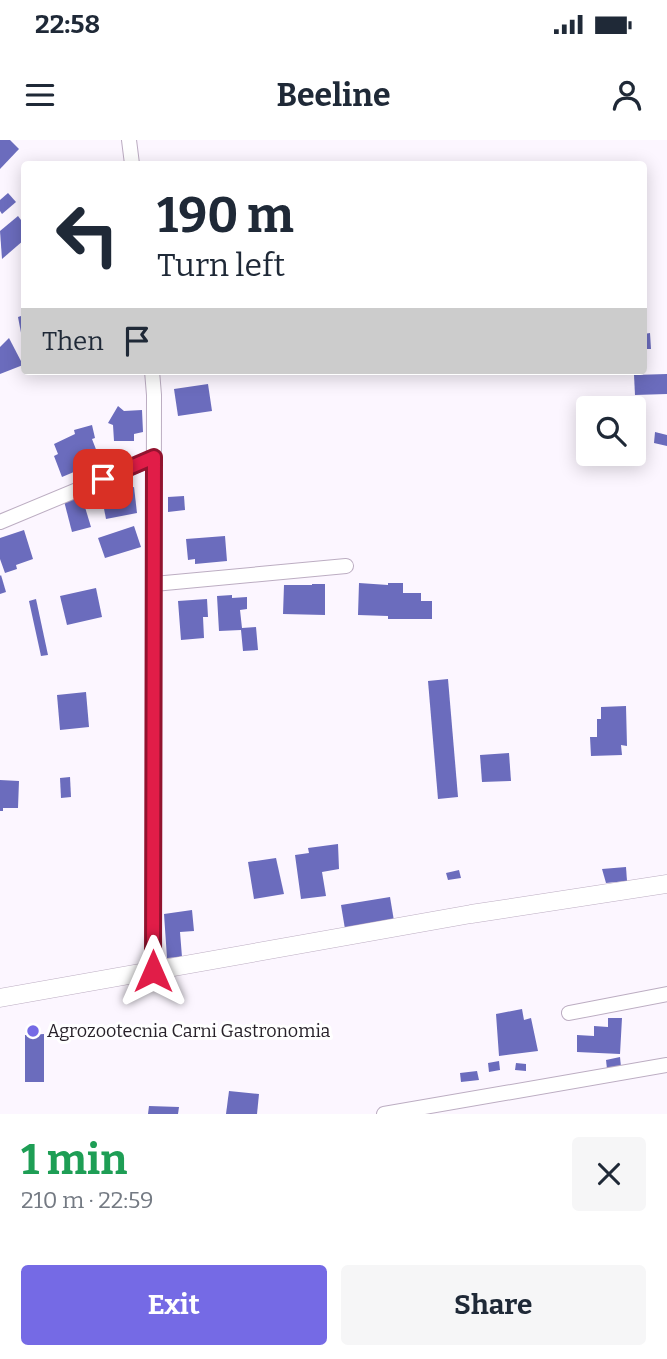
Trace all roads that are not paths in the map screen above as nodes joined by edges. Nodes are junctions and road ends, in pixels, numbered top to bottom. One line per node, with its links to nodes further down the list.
1 (129, 140): 2 (street)
2 (132, 161)
3 (152, 375): 4 (street)
4 (154, 457): 5 (street); 7 (street)
5 (0, 522)
6 (346, 566): 7 (street)
7 (153, 584): 9 (street)
8 (667, 884): 9 (street)
9 (153, 971): 11 (street)
10 (667, 993): 12 (street)
11 (0, 999)
12 (569, 1013)
13 (667, 1065): 14 (street)
14 (384, 1114)

